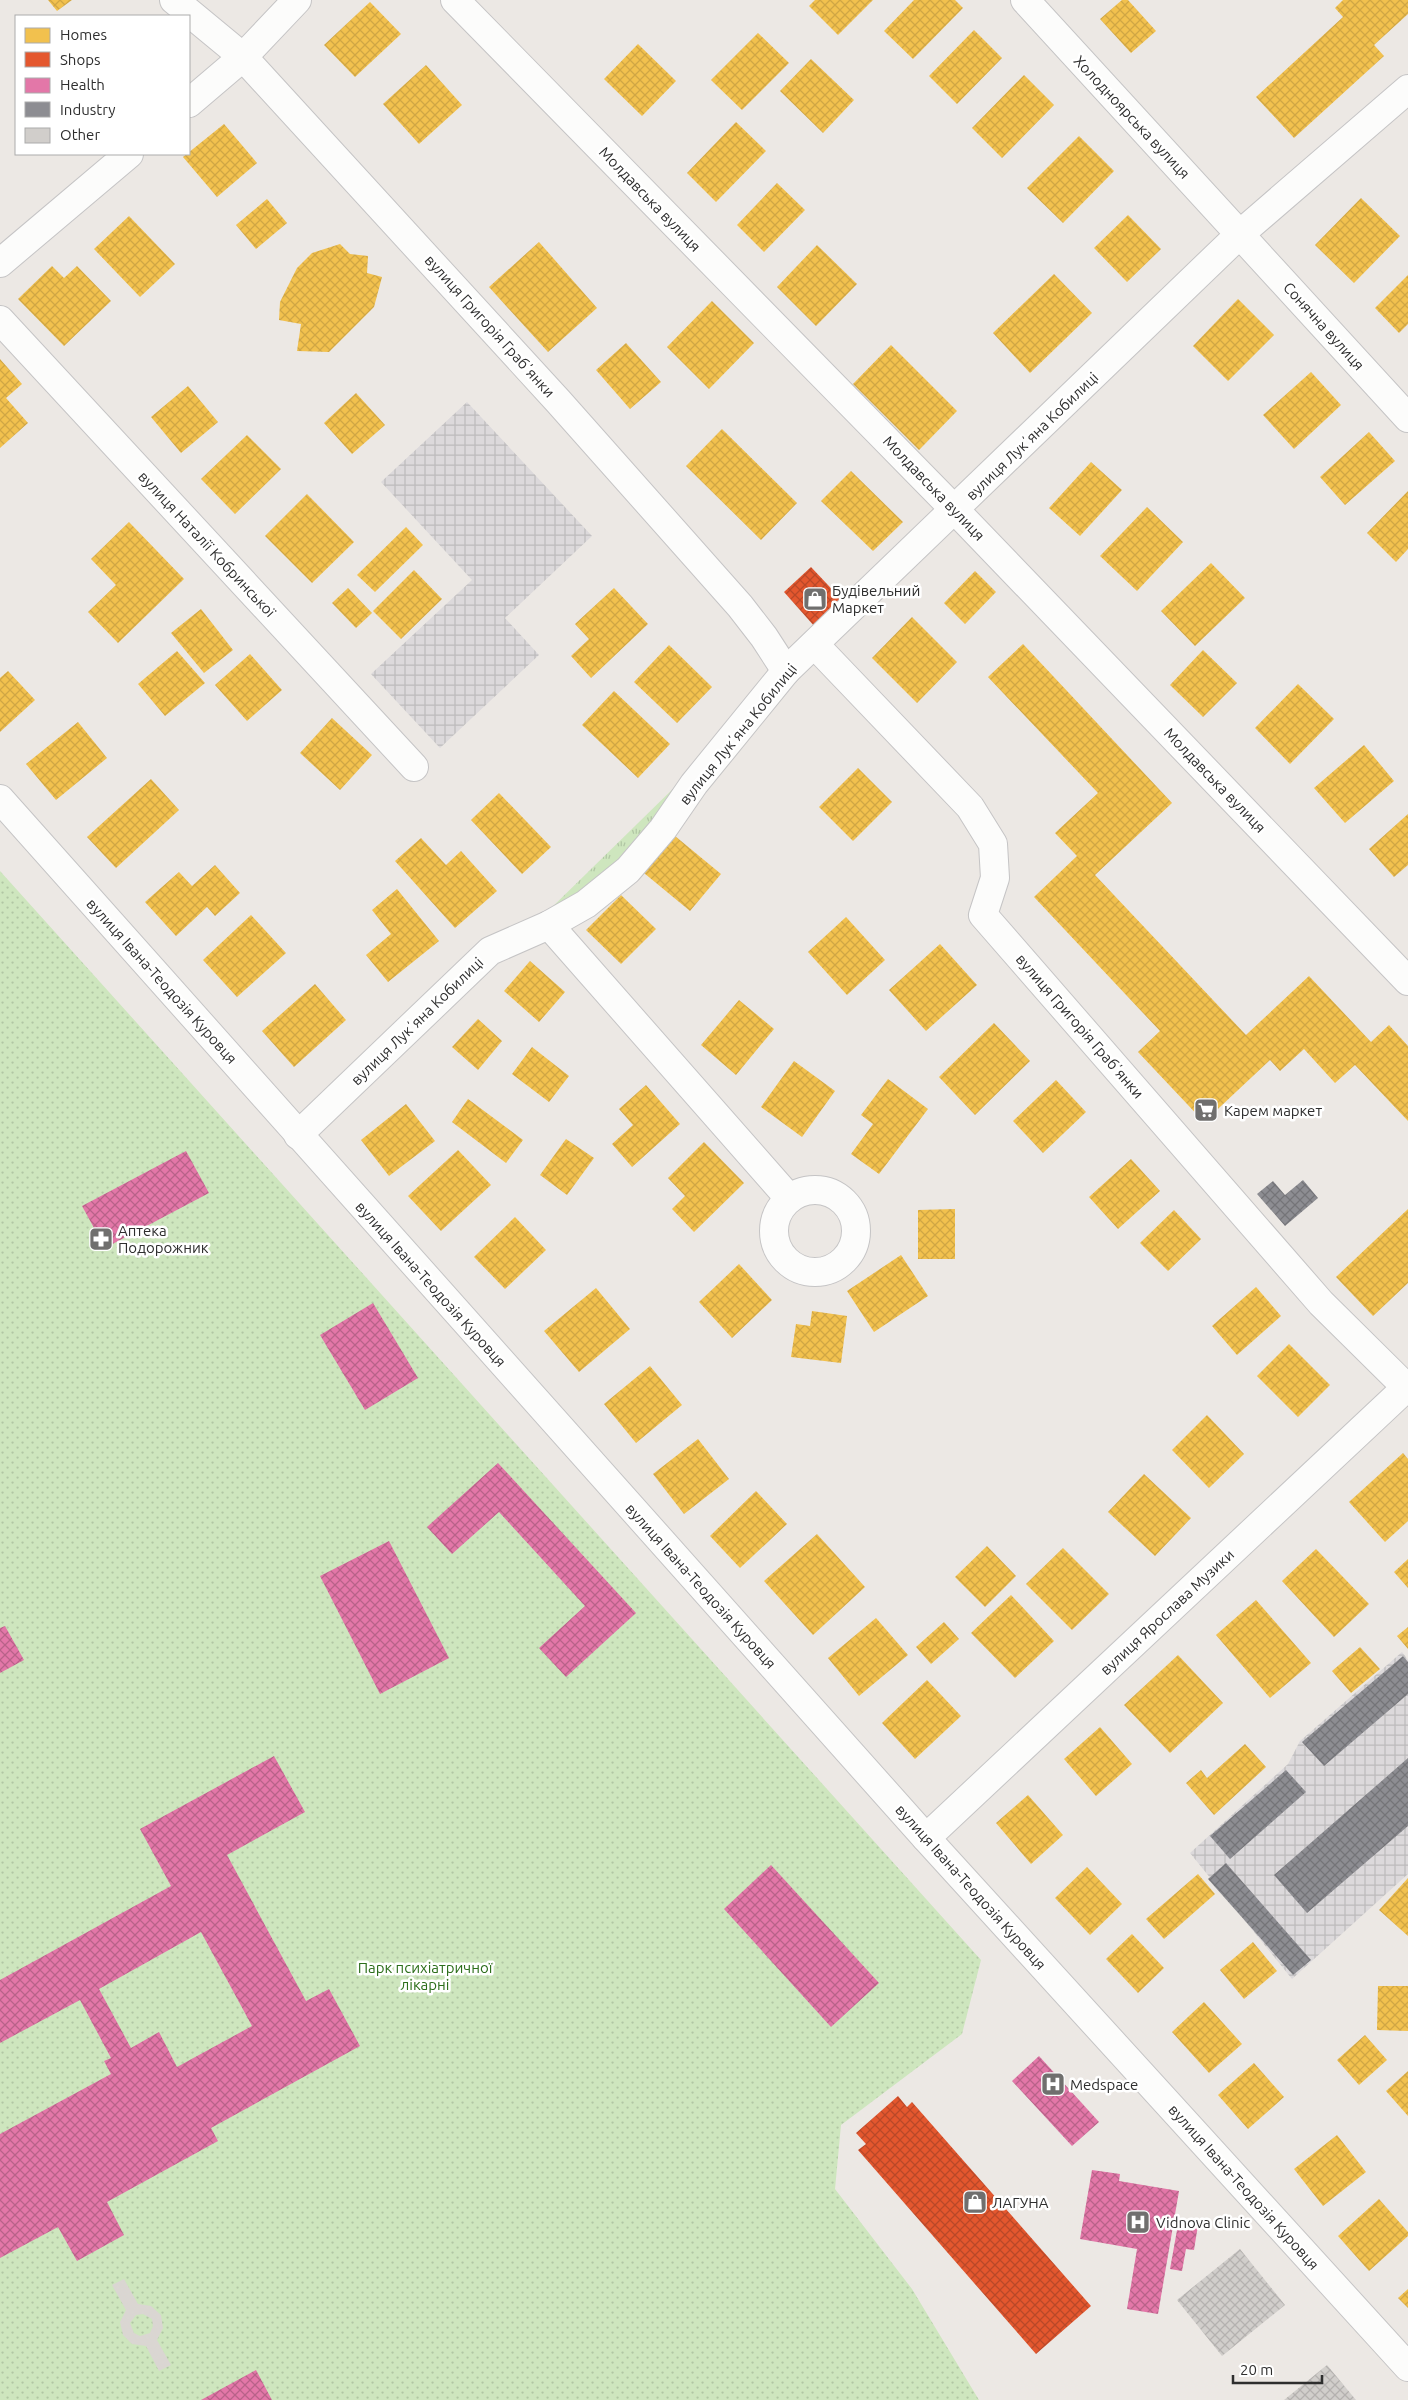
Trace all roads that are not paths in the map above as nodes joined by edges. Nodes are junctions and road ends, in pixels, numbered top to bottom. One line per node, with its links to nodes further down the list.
1 (174, 0): 5 (street, вулиця Григорія Грабʼянки)
2 (297, 0): 5 (street)
3 (455, 0): 13 (street, Молдавська вулиця)
4 (1025, 0): 9 (street, Холодноярська вулиця)
5 (244, 57): 7 (street); 15 (street, вулиця Григорія Грабʼянки)
6 (1408, 89): 9 (street, вулиця Лукʼяна Кобилиці)
7 (190, 102)
8 (128, 155): 10 (street)
9 (1240, 234): 12 (street, Сонячна вулиця); 13 (street, вулиця Лукʼяна Кобилиці)
10 (0, 263)
11 (0, 320): 16 (street, вулиця Наталії Кобринської)
12 (1408, 418)
13 (955, 510): 14 (street, вулиця Лукʼяна Кобилиці); 19 (street, Молдавська вулиця)
14 (815, 644): 15 (street, вулиця Лукʼяна Кобилиці); 22 (street, вулиця Григорія Грабʼянки)
15 (786, 672): 18 (street, вулиця Лукʼяна Кобилиці)
16 (414, 767)
17 (0, 799): 20 (street, вулиця Івана-Теодозія Куровця)
18 (549, 925): 20 (street, вулиця Лукʼяна Кобилиці); 21 (street)
19 (1408, 981)
20 (298, 1135): 23 (street, вулиця Івана-Теодозія Куровця)
21 (789, 1198)
22 (1407, 1387): 23 (street, вулиця Ярослава Музики)
23 (926, 1838): 24 (street, вулиця Івана-Теодозія Куровця)
24 (1408, 2367)

